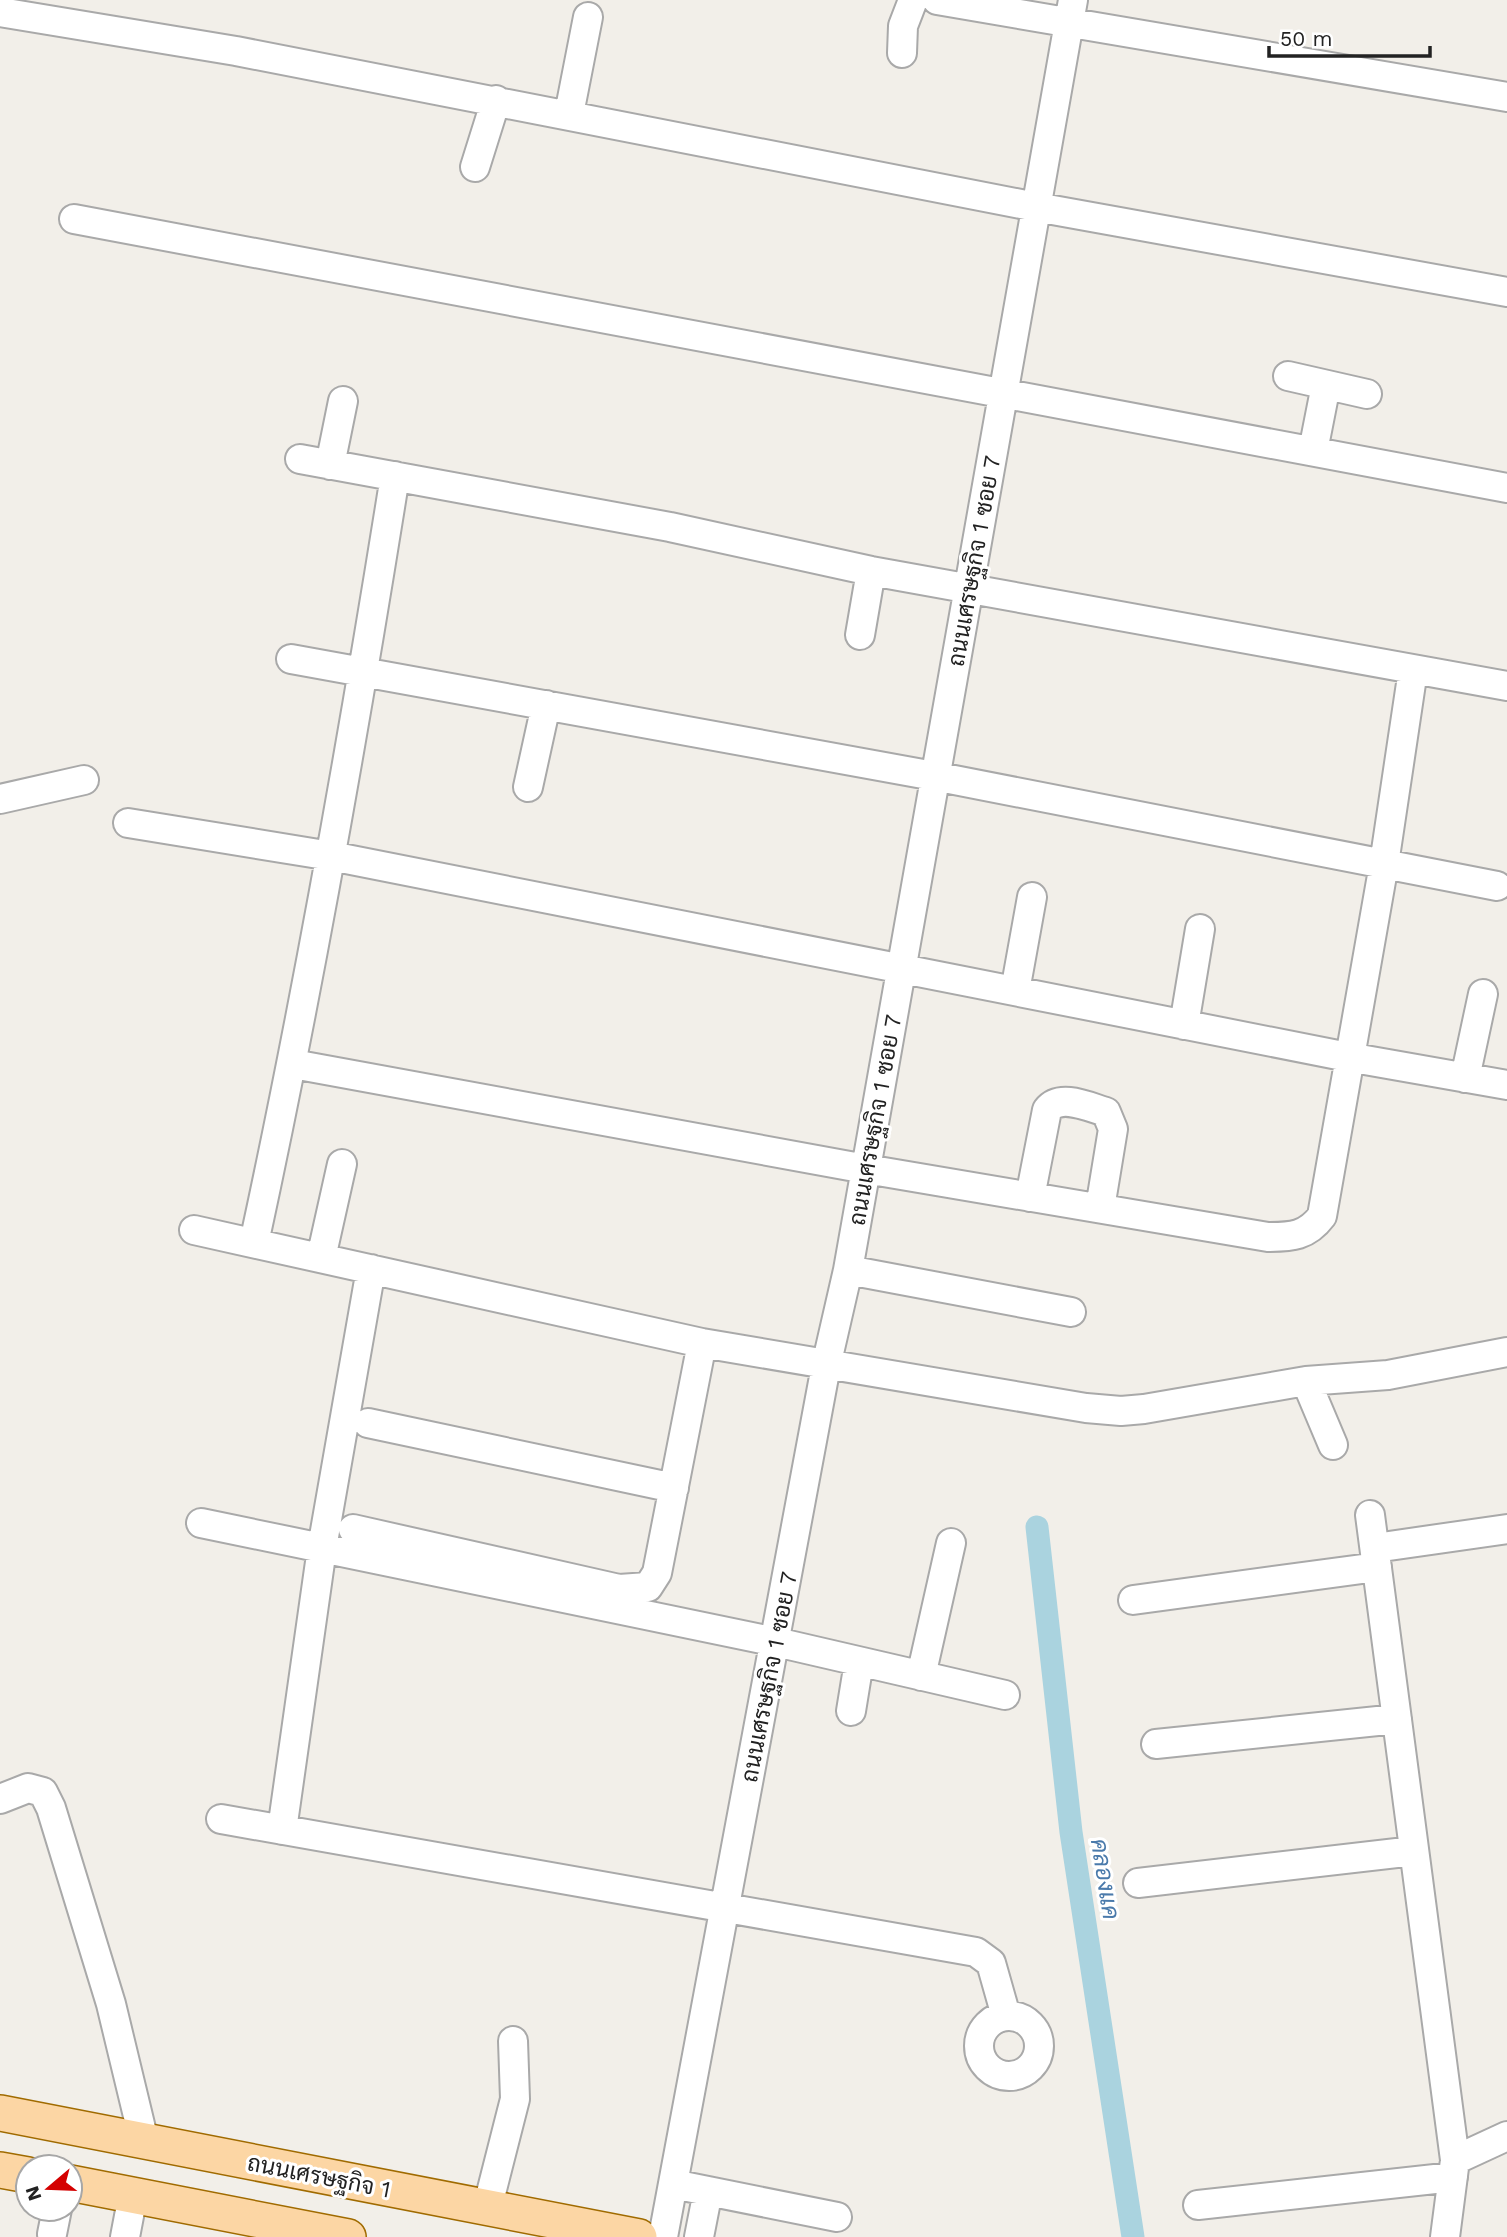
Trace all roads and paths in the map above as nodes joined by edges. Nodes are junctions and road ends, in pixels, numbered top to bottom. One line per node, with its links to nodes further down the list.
1 (913, 0): 6 (street)
2 (937, 0): 4 (street)
3 (0, 12): 8 (street)
4 (1071, 12): 7 (street); 11 (street, ถนนเศรษฐกิจ 1 ซอย 7)
5 (588, 17): 9 (street)
6 (902, 53)
7 (1507, 97)
8 (496, 100): 9 (street); 10 (street)
9 (569, 114): 11 (street)
10 (475, 167)
11 (1036, 207): 13 (street); 16 (street, ถนนเศรษฐกิจ 1 ซอย 7)
12 (74, 219): 16 (street)
13 (1507, 292)
14 (1288, 376): 15 (street)
15 (1326, 384): 17 (street); 19 (street)
16 (1003, 394): 19 (street); 25 (street, ถนนเศรษฐกิจ 1 ซอย 7)
17 (1367, 394)
18 (343, 401): 21 (street)
19 (1313, 451): 23 (street)
20 (300, 459): 21 (street)
21 (330, 465): 22 (street)
22 (395, 476): 24 (street); 29 (street)
23 (1507, 488)
24 (871, 571): 25 (street); 26 (street)
25 (970, 589): 28 (street); 32 (street, ถนนเศรษฐกิจ 1 ซอย 7)
26 (860, 635)
27 (291, 659): 29 (street)
28 (1413, 670): 30 (street); 38 (street)
29 (364, 672): 31 (street); 37 (street)
30 (1507, 686)
31 (546, 705): 32 (street); 34 (street)
32 (934, 776): 38 (street); 42 (street, ถนนเศรษฐกิจ 1 ซอย 7)
33 (84, 780): 35 (street)
34 (528, 787)
35 (0, 799)
36 (128, 823): 37 (street)
37 (331, 856): 42 (street); 47 (street)
38 (1384, 864): 39 (street); 46 (street)
39 (1497, 886)
40 (1032, 897): 43 (street)
41 (1200, 929): 45 (street)
42 (901, 969): 43 (street); 51 (street, ถนนเศรษฐกิจ 1 ซอย 7)
43 (1015, 992): 45 (street)
44 (1483, 994): 48 (street)
45 (1184, 1025): 46 (street)
46 (1348, 1057): 48 (street); 53 (street)
47 (293, 1064): 51 (street); 55 (street)
48 (1465, 1078): 49 (street)
49 (1507, 1085)
50 (342, 1164): 56 (street)
51 (866, 1169): 52 (street); 58 (street, ถนนเศรษฐกิจ 1 ซอย 7)
52 (1030, 1197): 53 (street); 53 (street)
53 (1100, 1208)
54 (194, 1230): 55 (street)
55 (254, 1243): 56 (street)
56 (321, 1258): 57 (street)
57 (371, 1269): 60 (street); 72 (street)
58 (848, 1270): 59 (street); 62 (street, ถนนเศรษฐกิจ 1 ซอย 7)
59 (1071, 1312)
60 (702, 1343): 62 (street); 66 (street)
61 (1507, 1352): 63 (street)
62 (826, 1366): 63 (street); 75 (street, ถนนเศรษฐกิจ 1 ซอย 7)
63 (1306, 1381): 65 (street)
64 (368, 1423): 66 (street)
65 (1333, 1446)
66 (674, 1488): 69 (street)
67 (1370, 1514): 73 (street)
68 (201, 1523): 72 (street)
69 (353, 1529)
70 (1507, 1532): 73 (street)
71 (951, 1543): 77 (street)
72 (322, 1548): 75 (street); 84 (street)
73 (1376, 1558): 74 (street); 80 (street)
74 (1133, 1600)
75 (776, 1642): 76 (street); 87 (street, ถนนเศรษฐกิจ 1 ซอย 7)
76 (859, 1662): 77 (street); 79 (street)
77 (921, 1676): 78 (street)
78 (1004, 1695)
79 (851, 1711)
80 (1397, 1719): 81 (street); 85 (street)
81 (1156, 1744)
82 (0, 1799): 92 (street)
83 (221, 1819): 84 (street)
84 (282, 1830): 87 (street)
85 (1414, 1850): 86 (street); 93 (street)
86 (1138, 1883)
87 (725, 1910): 88 (street); 94 (street, ถนนเศรษฐกิจ 1 ซอย 7)
88 (1006, 2015)
89 (513, 2041): 99 (street)
90 (0, 2113): 92 (main road, ถนนเศรษฐกิจ 1)
91 (1507, 2136): 93 (street)
92 (144, 2141): 99 (main road, ถนนเศรษฐกิจ 1)
93 (1454, 2169): 98 (street); 106 (street)
94 (673, 2184): 96 (street); 104 (street, ถนนเศรษฐกิจ 1 ซอย 7)
95 (84, 2186): 97 (main road)
96 (708, 2191): 100 (street); 105 (street)
97 (133, 2195): 101 (street); 102 (main road)
98 (1198, 2205)
99 (487, 2209): 103 (main road, ถนนเศรษฐกิจ 1)
100 (837, 2217)
101 (125, 2237)
102 (347, 2237)
103 (639, 2237)
104 (663, 2237)
105 (699, 2237)
106 (1445, 2237)

